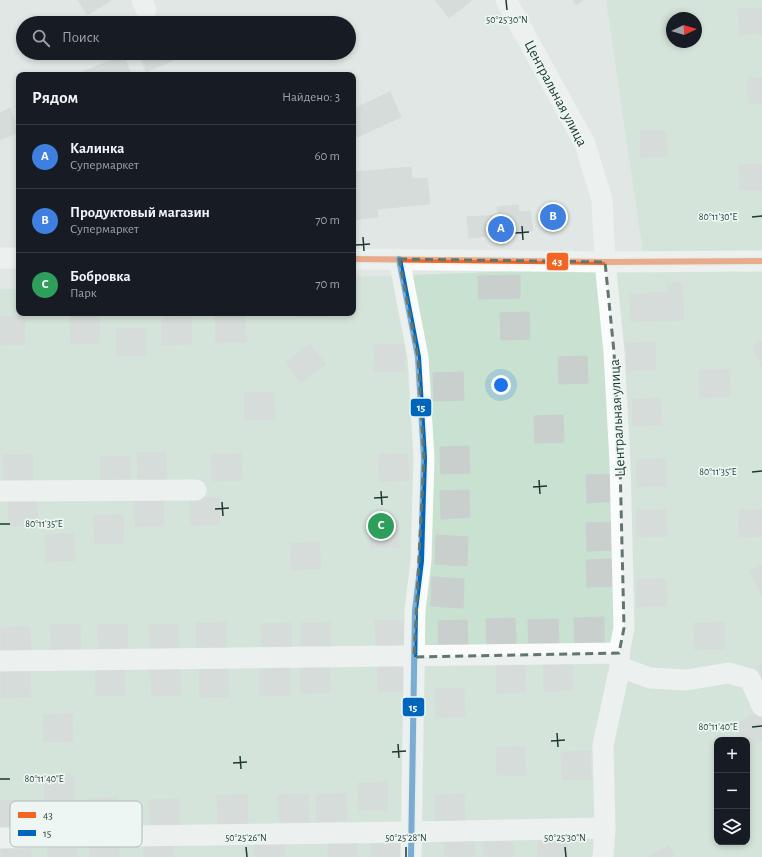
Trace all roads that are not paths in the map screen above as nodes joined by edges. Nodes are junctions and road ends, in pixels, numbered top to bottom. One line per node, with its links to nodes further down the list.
1 (506, 0): 7 (street, Центральная улица)
2 (0, 258): 3 (street)
3 (16, 258)
4 (356, 259): 5 (street)
5 (399, 259): 7 (street); 10 (street)
6 (762, 261): 7 (street)
7 (605, 262): 11 (street, Центральная улица)
8 (196, 490): 9 (street)
9 (0, 491)
10 (414, 657): 11 (street); 12 (street); 15 (street)
11 (619, 660): 13 (street); 14 (street, Центральная улица)
12 (0, 661)
13 (762, 706)
14 (606, 828): 15 (street); 20 (street, Центральная улица)
15 (411, 832): 16 (street); 19 (street)
16 (142, 836)
17 (0, 838): 18 (street)
18 (10, 838)
19 (411, 857)
20 (603, 857)

